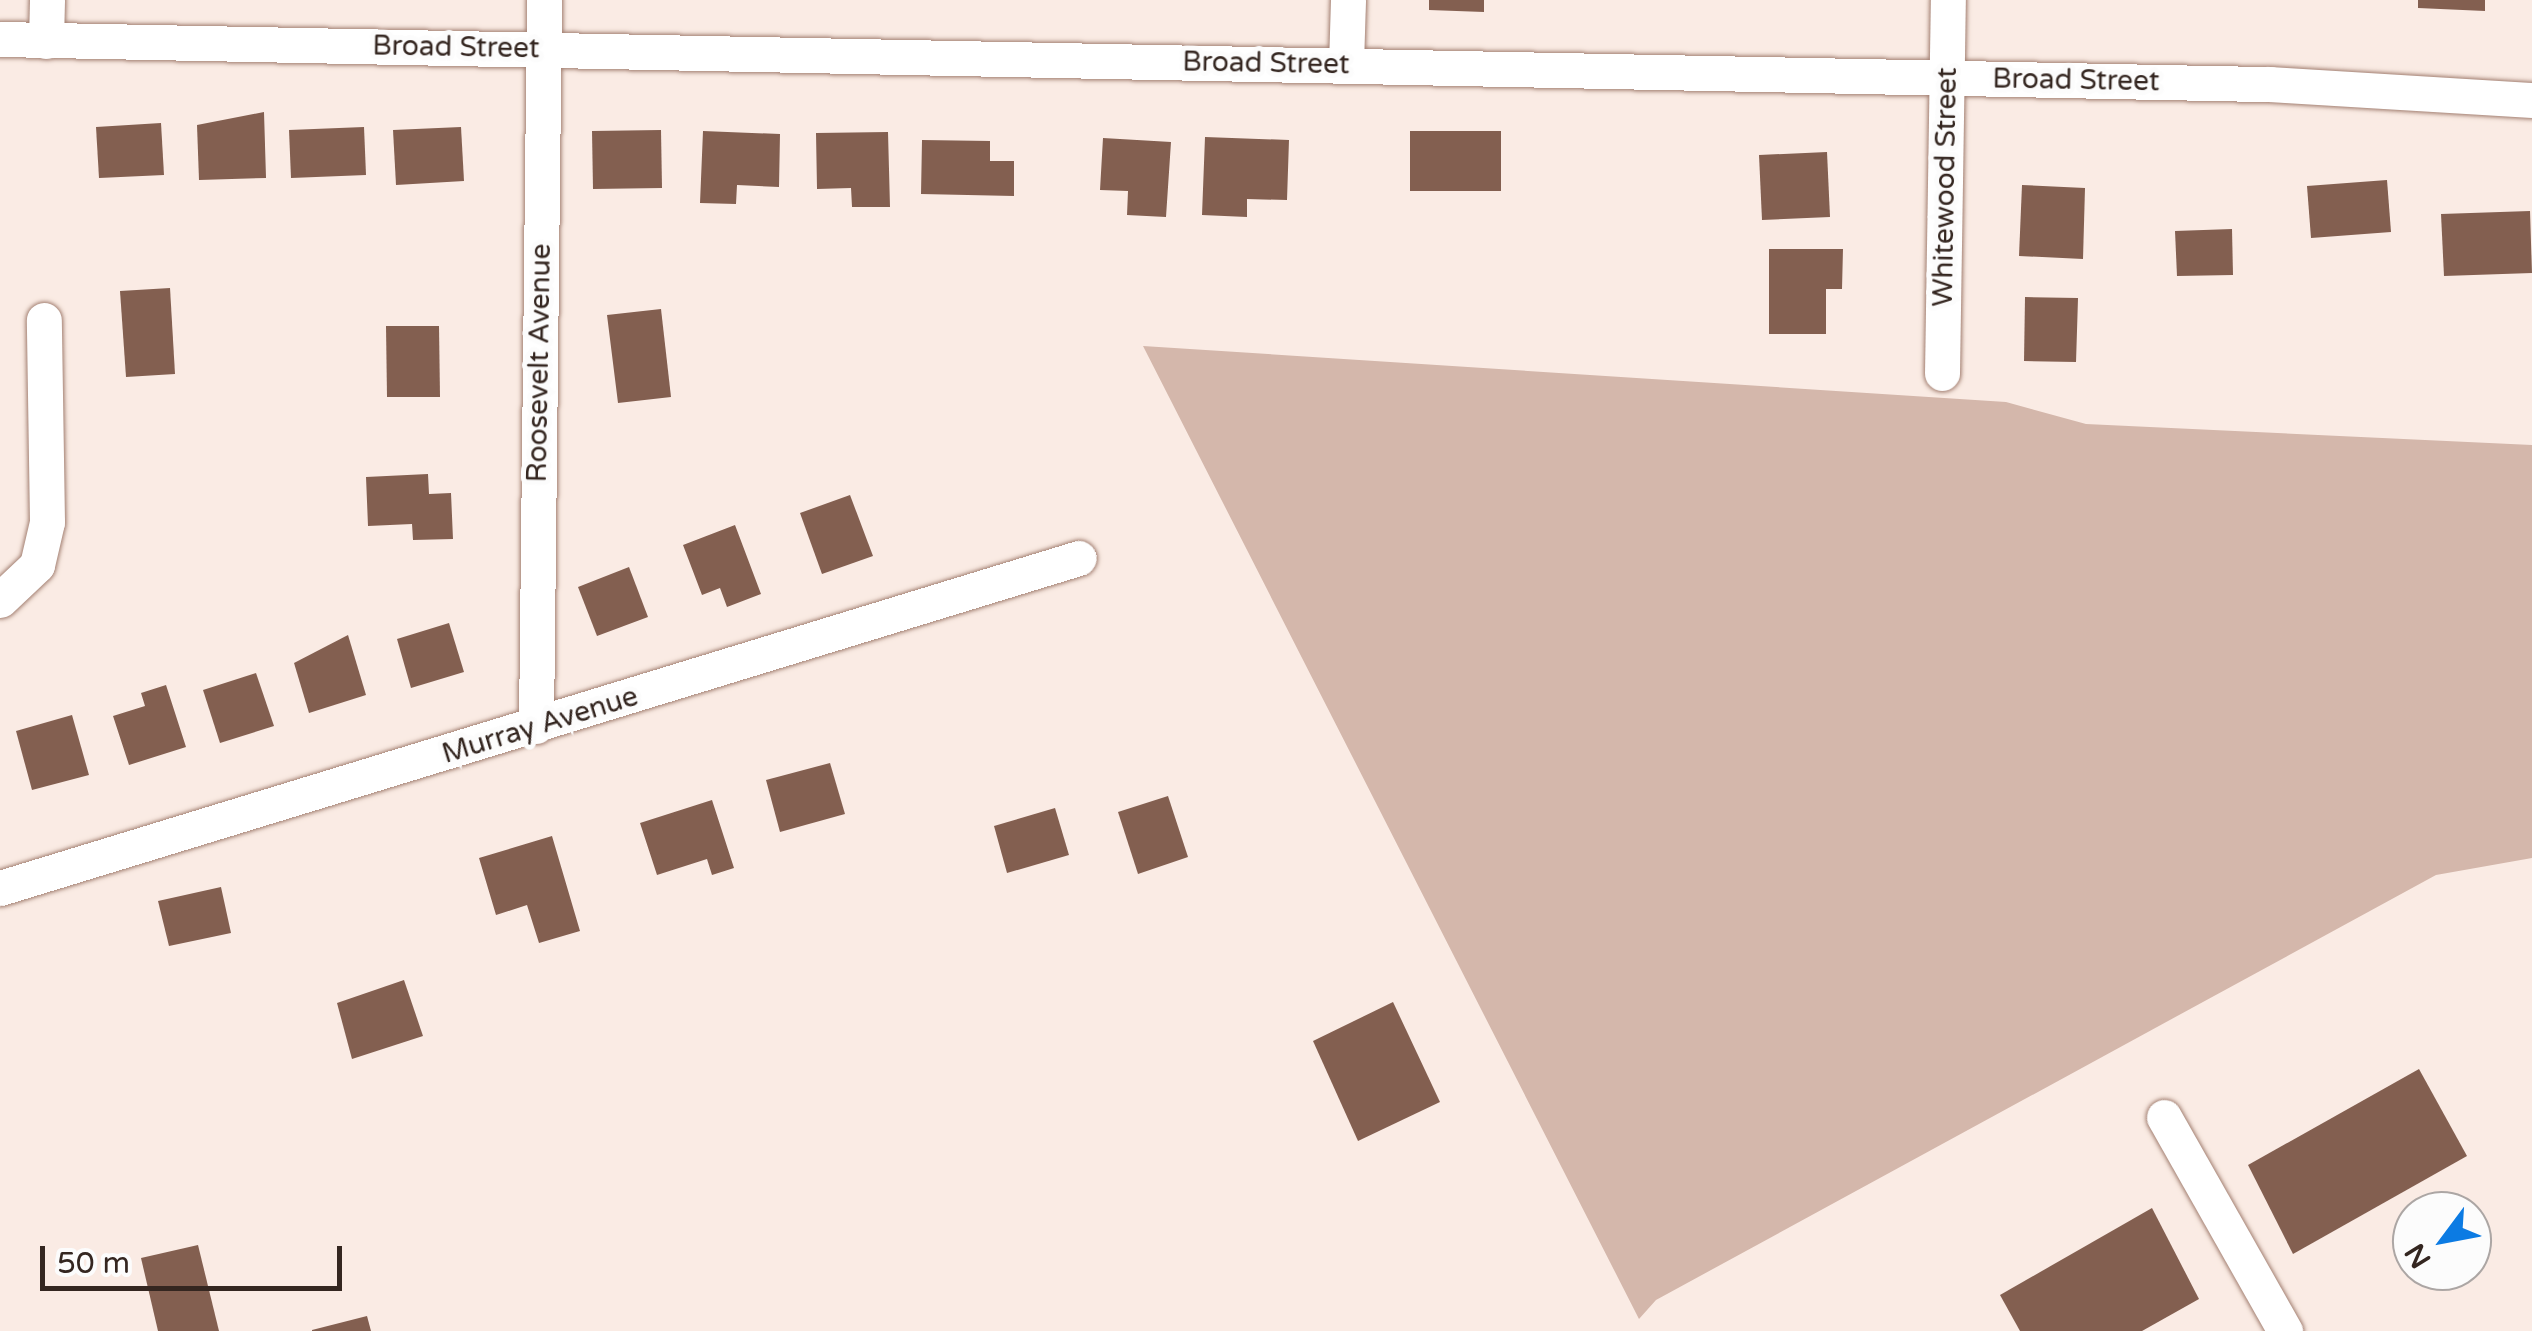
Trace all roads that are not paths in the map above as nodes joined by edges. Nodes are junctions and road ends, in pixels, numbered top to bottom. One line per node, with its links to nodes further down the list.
1 (47, 0): 6 (street)
2 (544, 0): 7 (street, Roosevelt Avenue)
3 (1348, 0): 8 (street)
4 (1948, 0): 9 (street, Whitewood Street)
5 (0, 39): 6 (street, Broad Street)
6 (46, 40): 7 (street, Broad Street)
7 (542, 48): 8 (street, Broad Street); 15 (street, Roosevelt Avenue)
8 (1346, 64): 9 (street, Broad Street)
9 (1948, 78): 10 (street, Broad Street); 12 (street, Whitewood Street)
10 (2532, 100)
11 (44, 320): 14 (street)
12 (1942, 373)
13 (1079, 558): 15 (street, Murray Avenue)
14 (0, 600)
15 (536, 726): 16 (street, Murray Avenue)
16 (0, 888)
17 (2164, 1117): 18 (street)
18 (2285, 1331)

